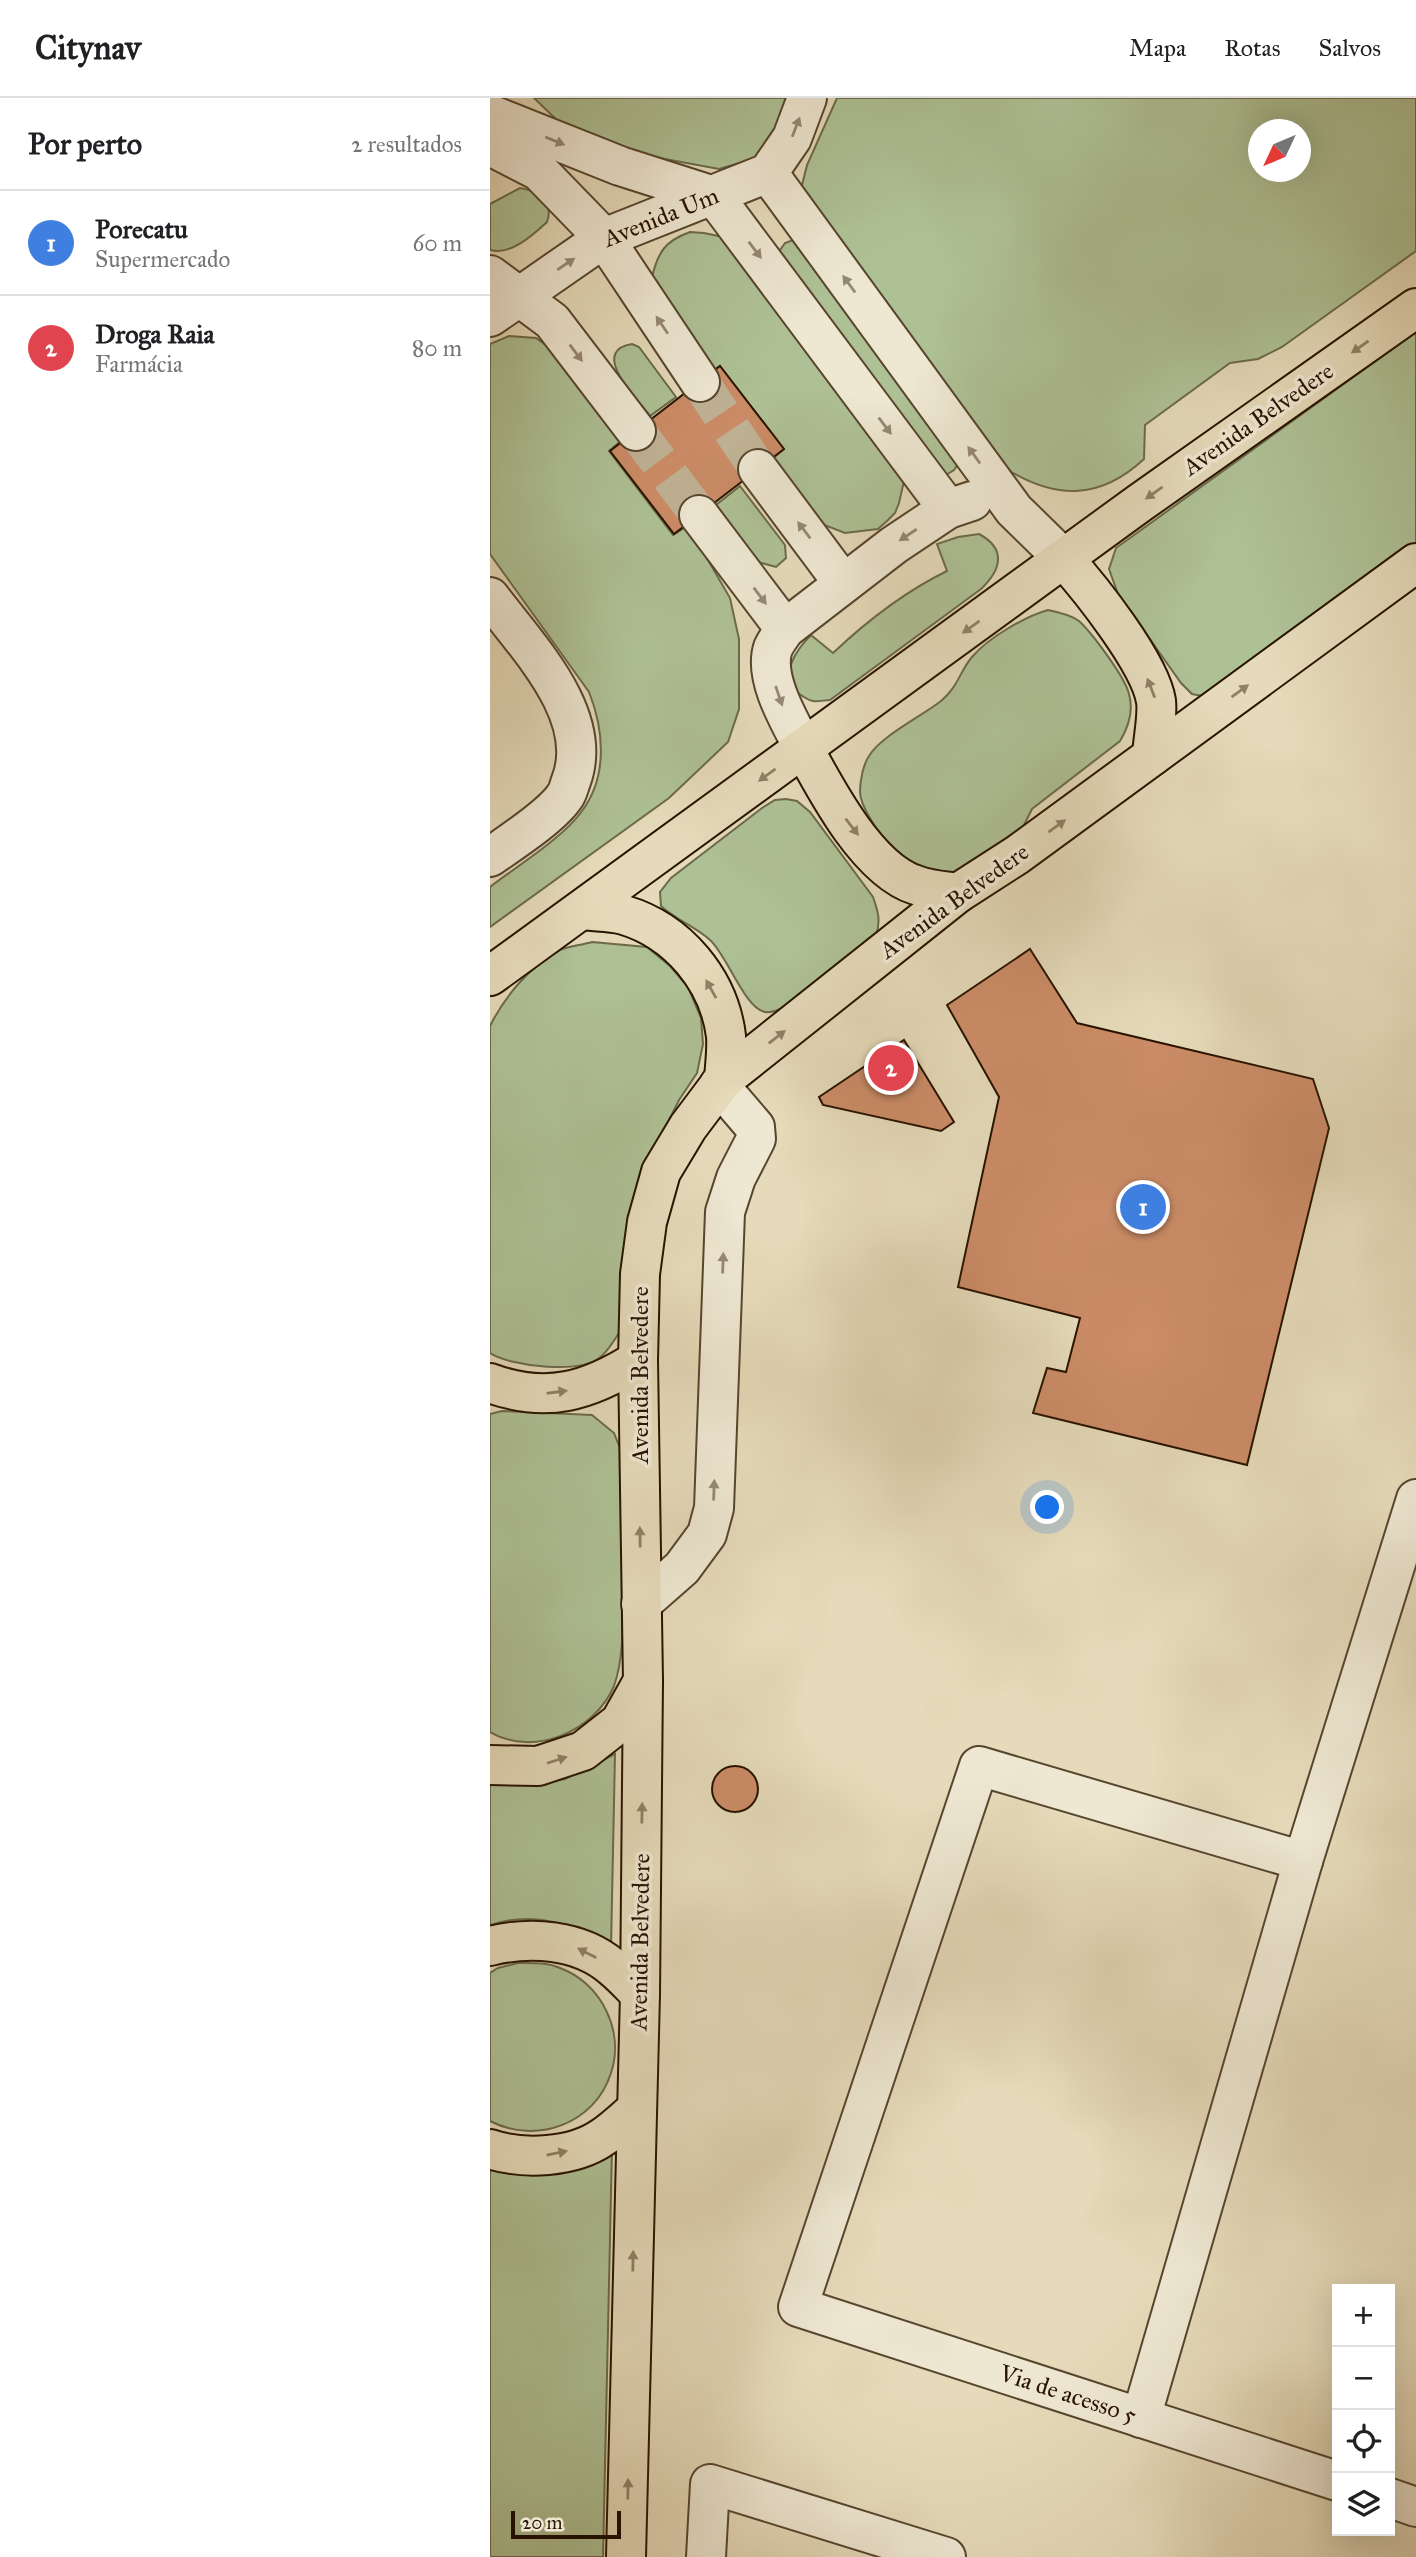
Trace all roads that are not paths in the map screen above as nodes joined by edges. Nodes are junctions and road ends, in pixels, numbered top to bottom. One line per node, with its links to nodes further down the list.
1 (807, 98): 3 (street, one-way to 1)
2 (491, 120): 4 (street, one-way to 4); 5 (street)
3 (768, 173): 4 (street, Avenida Um); 12 (street, one-way to 3)
4 (714, 196): 5 (street, Avenida Um); 11 (street, one-way to 11)
5 (604, 238): 6 (street, Avenida Um, one-way to 5); 8 (street, one-way to 5)
6 (500, 296): 9 (street, one-way to 9)
7 (1416, 308): 14 (main road, Avenida Belvedere, one-way to 14)
8 (699, 382)
9 (636, 431)
10 (758, 469): 16 (street, one-way to 10)
11 (948, 509): 12 (street); 16 (street, one-way to 16)
12 (1014, 510): 14 (street)
13 (699, 515): 18 (street, one-way to 18)
14 (1064, 559): 19 (main road, Avenida Belvedere, one-way to 19); 20 (main road, one-way to 14)
15 (1416, 563): 20 (main road, Avenida Belvedere, one-way to 15)
16 (843, 583): 18 (street)
17 (490, 597): 21 (street)
18 (785, 629): 19 (street, one-way to 19)
19 (804, 749): 22 (main road, one-way to 22); 23 (main road, Avenida Belvedere, one-way to 23)
20 (1153, 755): 22 (main road, Avenida Belvedere, one-way to 20)
21 (490, 857)
22 (958, 893): 25 (main road, Avenida Belvedere, one-way to 22)
23 (582, 910): 24 (main road, Avenida Belvedere); 25 (main road, one-way to 23)
24 (490, 976)
25 (722, 1082): 26 (main road, Avenida Belvedere); 29 (street, one-way to 25)
26 (638, 1360): 27 (main road, one-way to 26); 29 (main road, Avenida Belvedere, one-way to 26)
27 (490, 1383)
28 (1416, 1499): 32 (street)
29 (641, 1604): 30 (main road, Avenida Belvedere)
30 (643, 1681): 31 (main road, one-way to 30); 34 (main road, Avenida Belvedere, one-way to 30)
31 (490, 1765)
32 (1303, 1861): 37 (street); 37 (street, Via de acesso 5)
33 (490, 1946): 34 (main road, one-way to 33)
34 (640, 1994): 35 (main road, Avenida Belvedere)
35 (637, 2109): 36 (main road, one-way to 35); 41 (main road, Avenida Belvedere, one-way to 35)
36 (490, 2149)
37 (1141, 2418): 38 (street, Via de acesso 5)
38 (1332, 2479)
39 (1395, 2500): 40 (street)
40 (1416, 2507)
41 (626, 2557)
42 (706, 2557): 43 (street)
43 (946, 2557)

